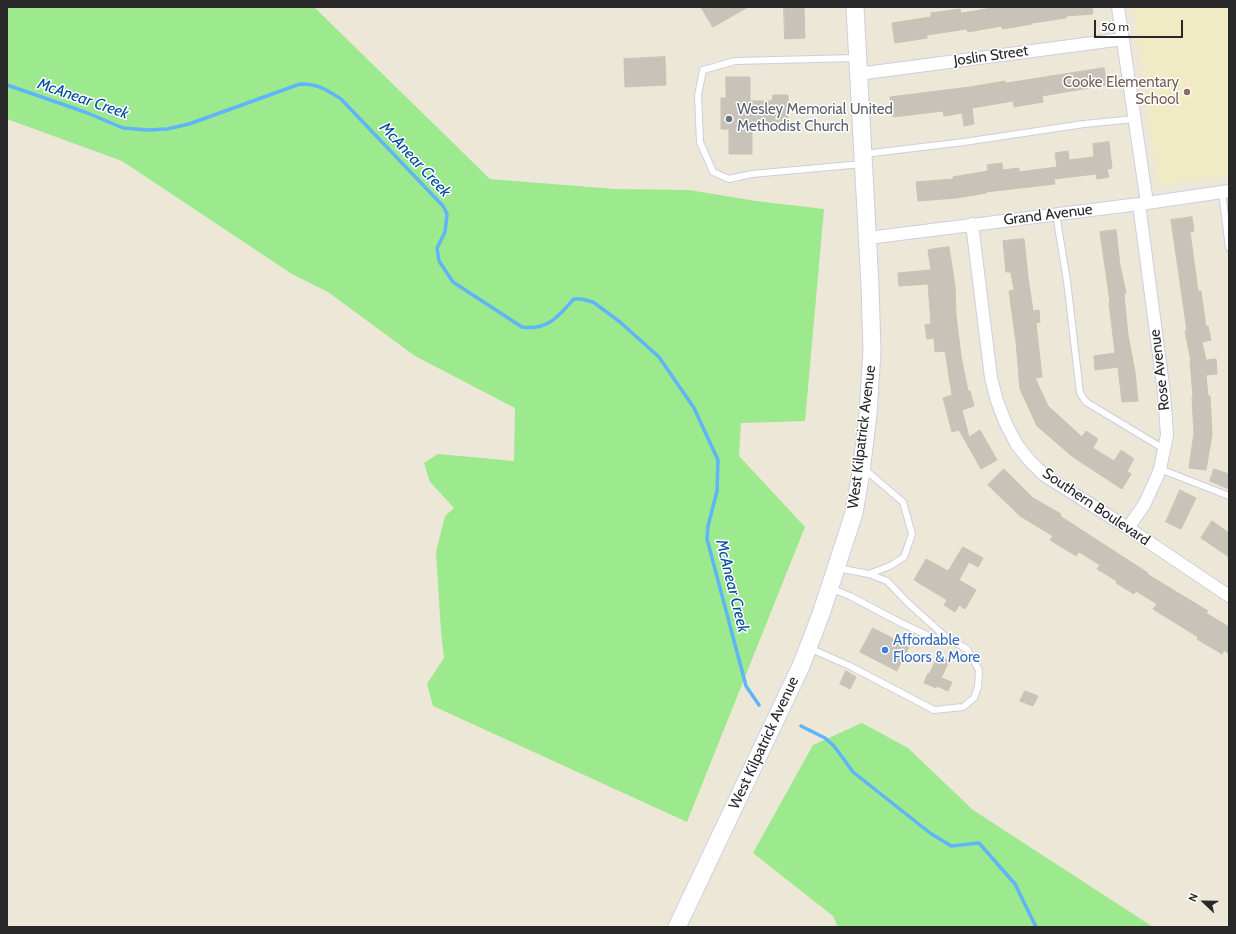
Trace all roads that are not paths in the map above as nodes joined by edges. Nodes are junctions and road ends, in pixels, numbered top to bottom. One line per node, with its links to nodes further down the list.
1 (855, 7): 4 (main road, West Kilpatrick Avenue)
2 (1118, 7): 3 (street, Rose Avenue)
3 (1123, 39): 4 (street, Joslin Street); 5 (street, Rose Avenue)
4 (858, 66): 6 (main road, West Kilpatrick Avenue); 6 (lane)
5 (1135, 118): 6 (lane); 8 (street, Rose Avenue)
6 (863, 159): 11 (main road, West Kilpatrick Avenue)
7 (1226, 191): 8 (street, Grand Avenue); 12 (lane)
8 (1143, 204): 9 (street, Grand Avenue); 13 (street, Rose Avenue)
9 (1056, 214): 10 (street, Grand Avenue); 13 (lane)
10 (972, 224): 11 (street, Grand Avenue); 17 (street, Southern Boulevard)
11 (868, 238): 14 (main road, West Kilpatrick Avenue)
12 (1229, 248)
13 (1164, 449): 15 (street, Rose Avenue)
14 (862, 467): 18 (main road, West Kilpatrick Avenue); 19 (lane)
15 (1160, 469): 16 (lane); 17 (street, Rose Avenue)
16 (1229, 496)
17 (1128, 528): 21 (street, Southern Boulevard)
18 (837, 568): 19 (lane); 20 (main road, West Kilpatrick Avenue)
19 (869, 574): 22 (lane)
20 (830, 588): 22 (lane); 23 (main road, West Kilpatrick Avenue)
21 (1229, 596)
22 (947, 638): 23 (lane)
23 (808, 648): 24 (main road, West Kilpatrick Avenue)
24 (677, 927)

